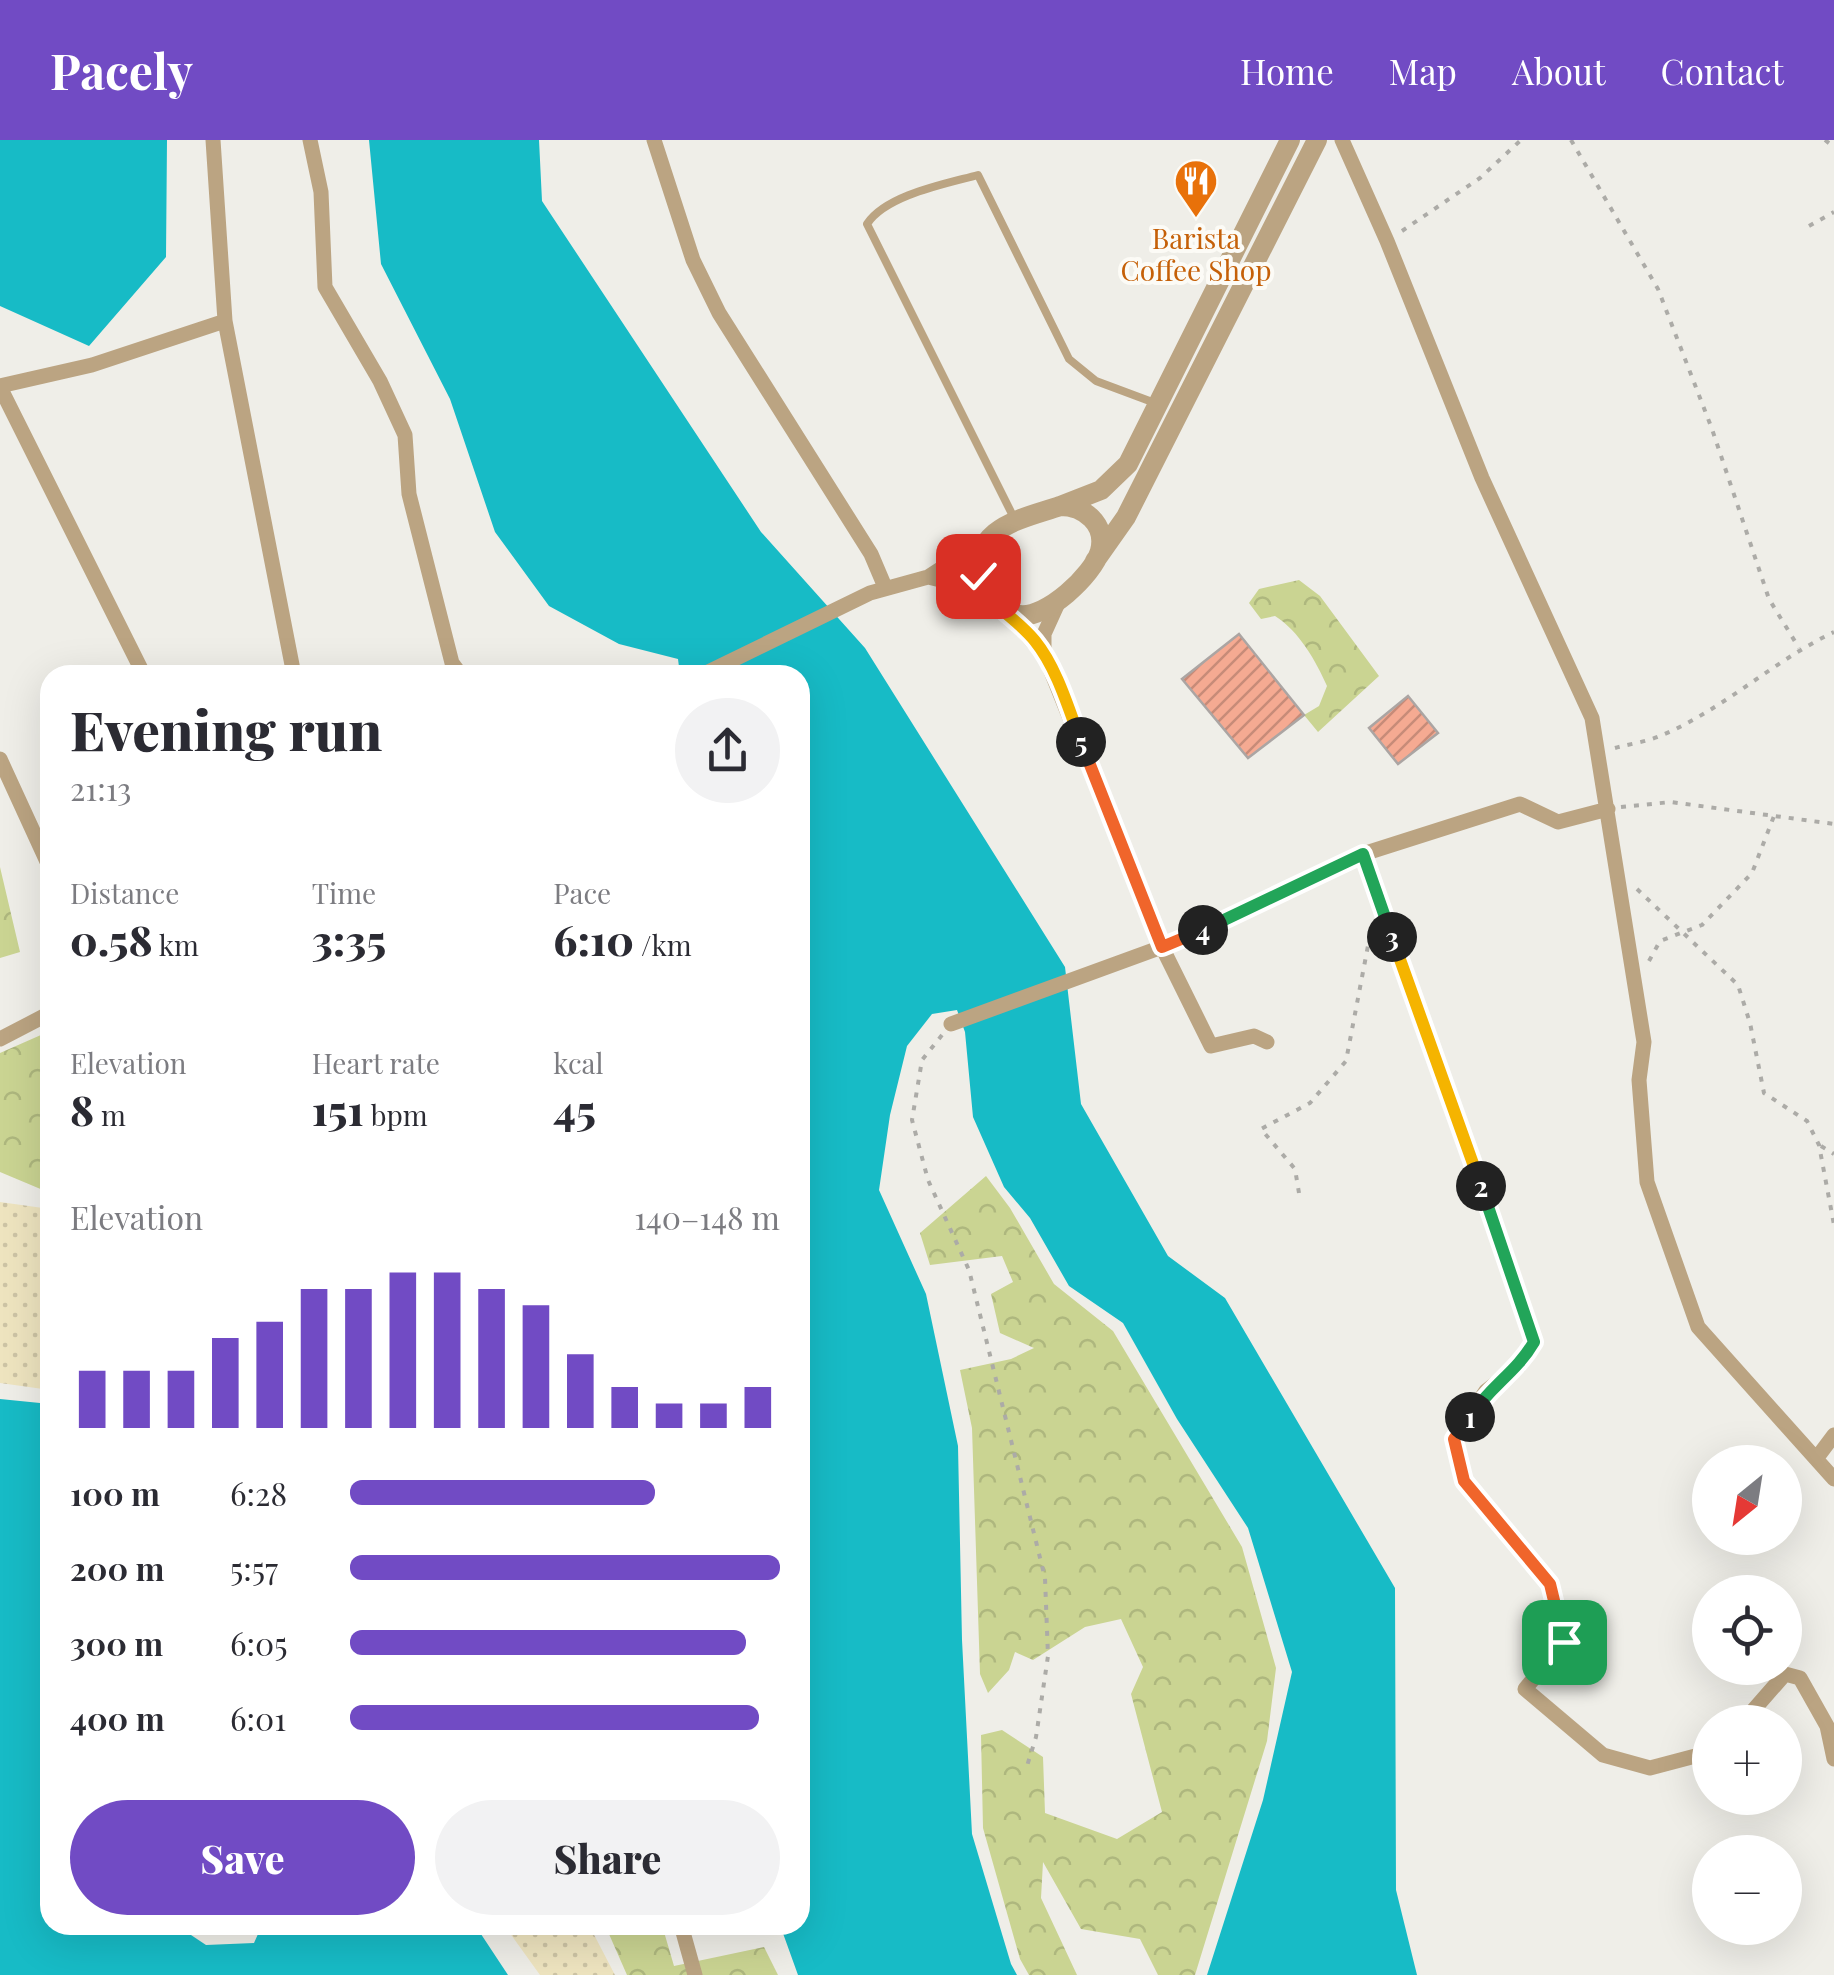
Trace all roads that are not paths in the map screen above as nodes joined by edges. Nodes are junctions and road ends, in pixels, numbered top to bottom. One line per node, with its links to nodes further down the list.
1 (213, 140): 7 (street)
2 (310, 140): 21 (street)
3 (654, 140): 15 (street)
4 (1290, 140): 9 (street)
5 (1317, 140): 13 (street)
6 (1342, 140): 24 (street)
7 (225, 321): 8 (street); 20 (street)
8 (0, 386): 19 (street)
9 (1158, 404): 10 (street); 11 (lane)
10 (1060, 506): 11 (street); 13 (street)
11 (1016, 522): 12 (street)
12 (992, 535): 14 (street); 17 (street)
13 (1095, 561): 16 (street)
14 (928, 577): 15 (street); 17 (street)
15 (877, 590): 22 (street)
16 (1059, 601): 17 (street); 18 (street)
17 (997, 606): 18 (street)
18 (1044, 654): 27 (street)
19 (139, 665)
20 (292, 665)
21 (454, 665)
22 (723, 665)
23 (0, 760): 25 (street)
24 (1608, 809): 26 (street); 33 (street)
25 (40, 846)
26 (1363, 854): 27 (street); 36 (street)
27 (1162, 947): 29 (street); 31 (street)
28 (40, 1017): 30 (street)
29 (951, 1024)
30 (0, 1039)
31 (1267, 1042)
32 (1834, 1434): 33 (street)
33 (1816, 1459): 34 (street)
34 (1834, 1479)
35 (1758, 1705): 37 (street)
36 (1692, 1757)
37 (1834, 1759)
38 (684, 1935): 39 (street)
39 (696, 1975)

